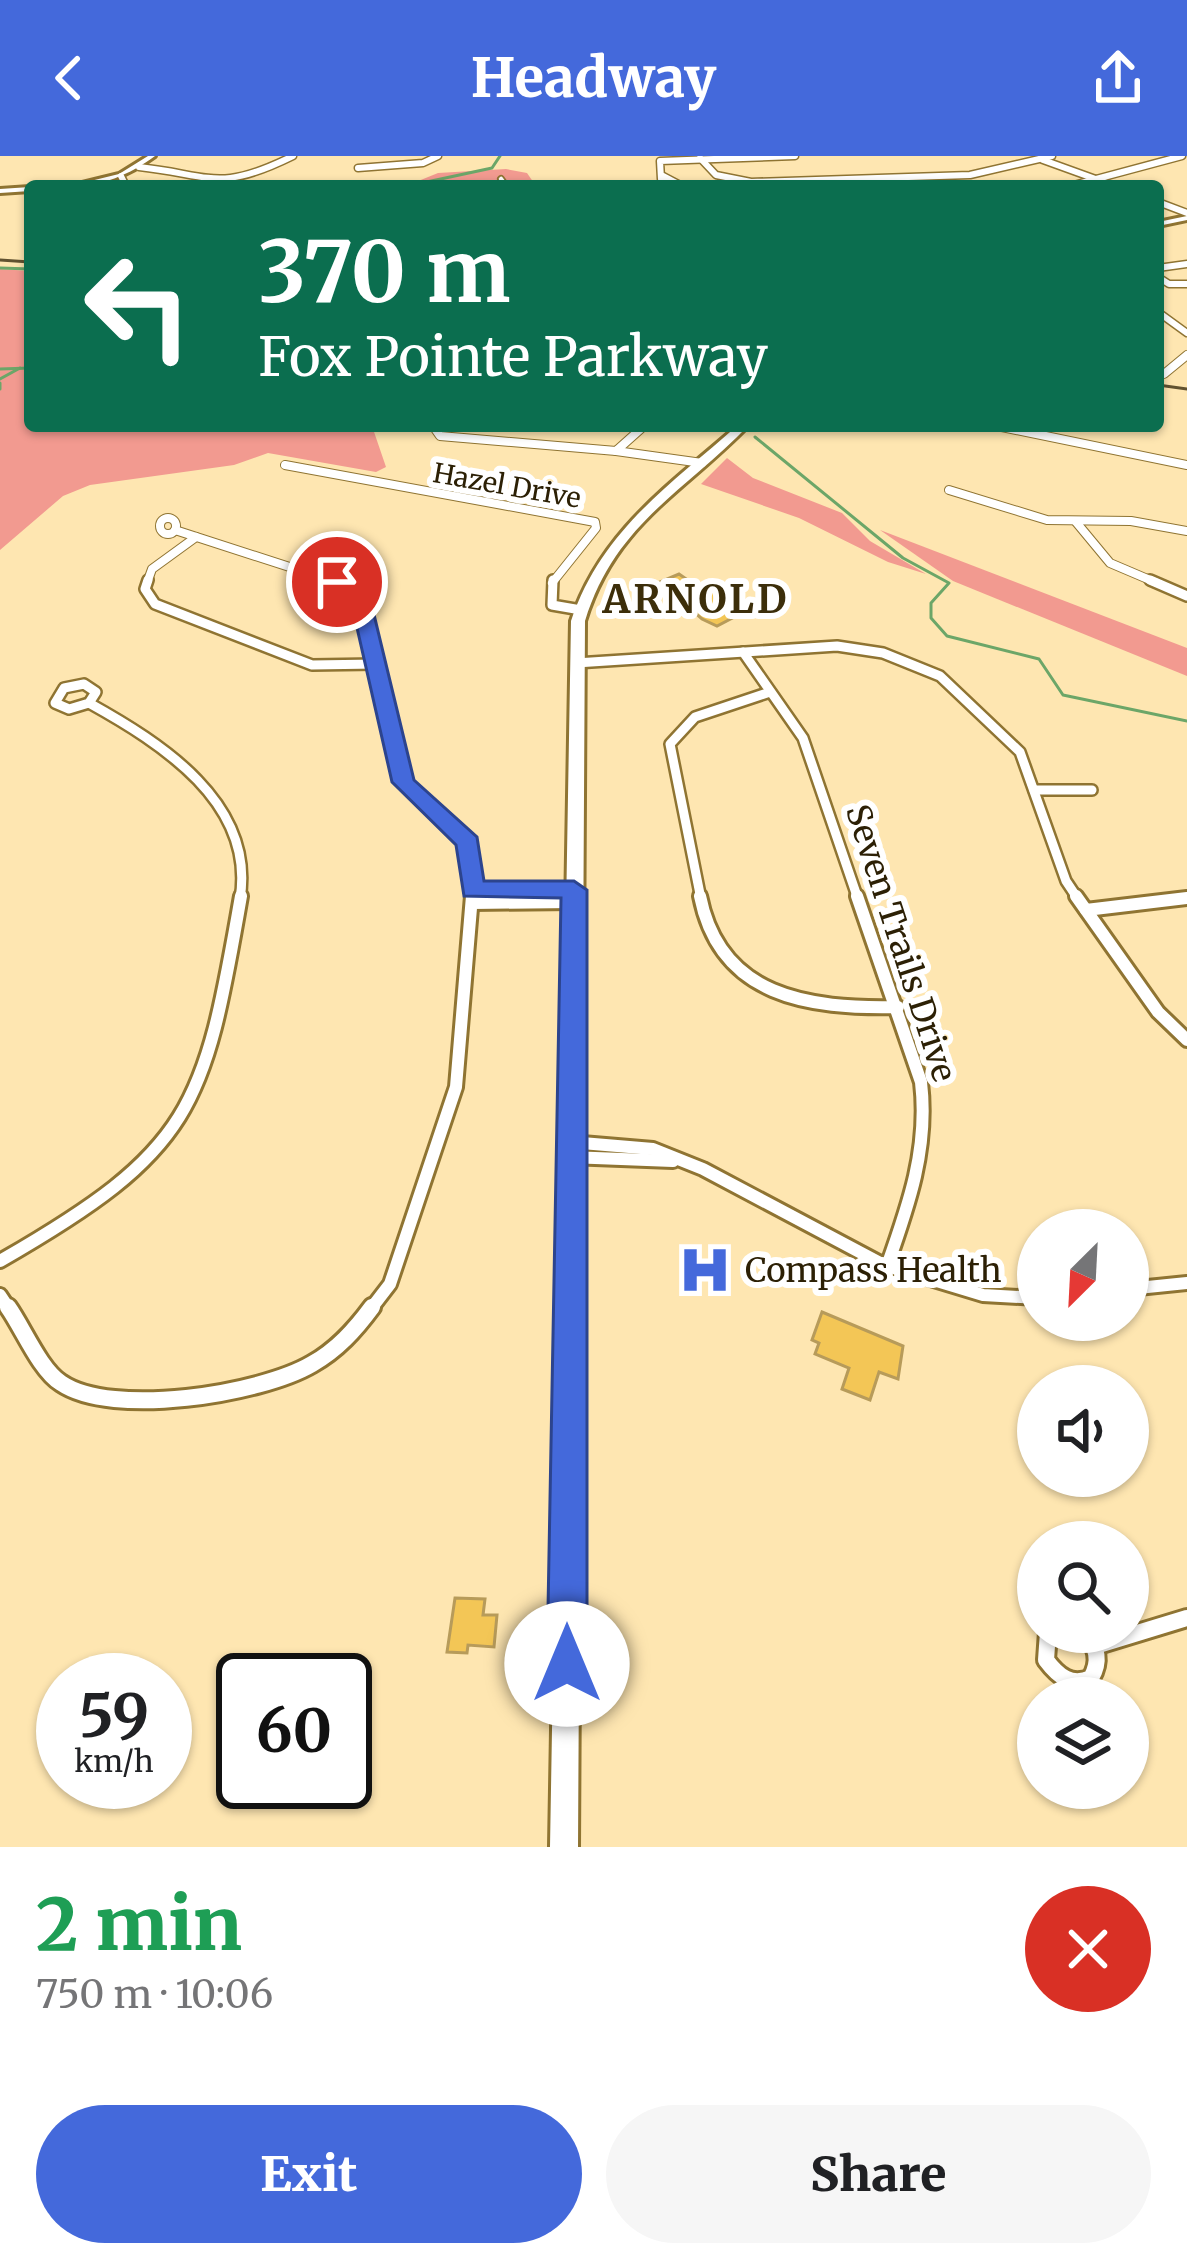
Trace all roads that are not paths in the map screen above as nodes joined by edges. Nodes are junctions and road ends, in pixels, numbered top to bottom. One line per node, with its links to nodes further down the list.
1 (152, 156): 9 (street)
2 (293, 156): 9 (street)
3 (438, 156): 10 (street)
4 (795, 156): 7 (street)
5 (1052, 156): 8 (street)
6 (1182, 156): 12 (street)
7 (700, 158): 15 (street); 16 (street)
8 (1039, 159): 12 (street); 17 (street)
9 (139, 167): 11 (street)
10 (358, 168)
11 (121, 176): 13 (street); 14 (street)
12 (1096, 179): 18 (street)
13 (102, 180)
14 (123, 180)
15 (658, 180)
16 (740, 180)
17 (814, 180)
18 (1092, 180)
19 (1187, 355): 20 (street)
20 (1164, 374)
21 (437, 432): 25 (street)
22 (637, 432): 25 (street)
23 (737, 432): 26 (main road)
24 (1026, 432): 28 (street)
25 (616, 451): 26 (street)
26 (702, 464): 35 (main road)
27 (285, 465): 35 (street, Hazel Drive)
28 (1187, 465)
29 (949, 490): 30 (street)
30 (1076, 522): 32 (street); 34 (street)
31 (176, 530): 33 (street)
32 (1187, 531)
33 (196, 537): 38 (street); 38 (street)
34 (1187, 596)
35 (580, 610): 37 (main road)
36 (742, 652): 37 (street); 39 (street, Seven Trails Drive); 41 (street)
37 (576, 663): 44 (main road)
38 (376, 664): 43 (street)
39 (770, 692): 47 (street, Seven Trails Drive); 47 (street)
40 (89, 704): 50 (street)
41 (1034, 790): 42 (street); 46 (street)
42 (1092, 790)
43 (472, 896): 44 (street); 54 (street)
44 (574, 896): 49 (main road)
45 (1187, 898): 46 (street)
46 (1086, 910): 48 (street)
47 (898, 1007): 51 (street, Seven Trails Drive)
48 (1187, 1040)
49 (569, 1150): 51 (street); 60 (main road)
50 (0, 1261)
51 (886, 1270): 55 (street)
52 (1187, 1283): 53 (street)
53 (1149, 1287)
54 (0, 1295)
55 (1017, 1297)
56 (1187, 1618): 57 (street)
57 (1149, 1626)
58 (1046, 1653): 59 (street)
59 (1092, 1653)
60 (564, 1847)

